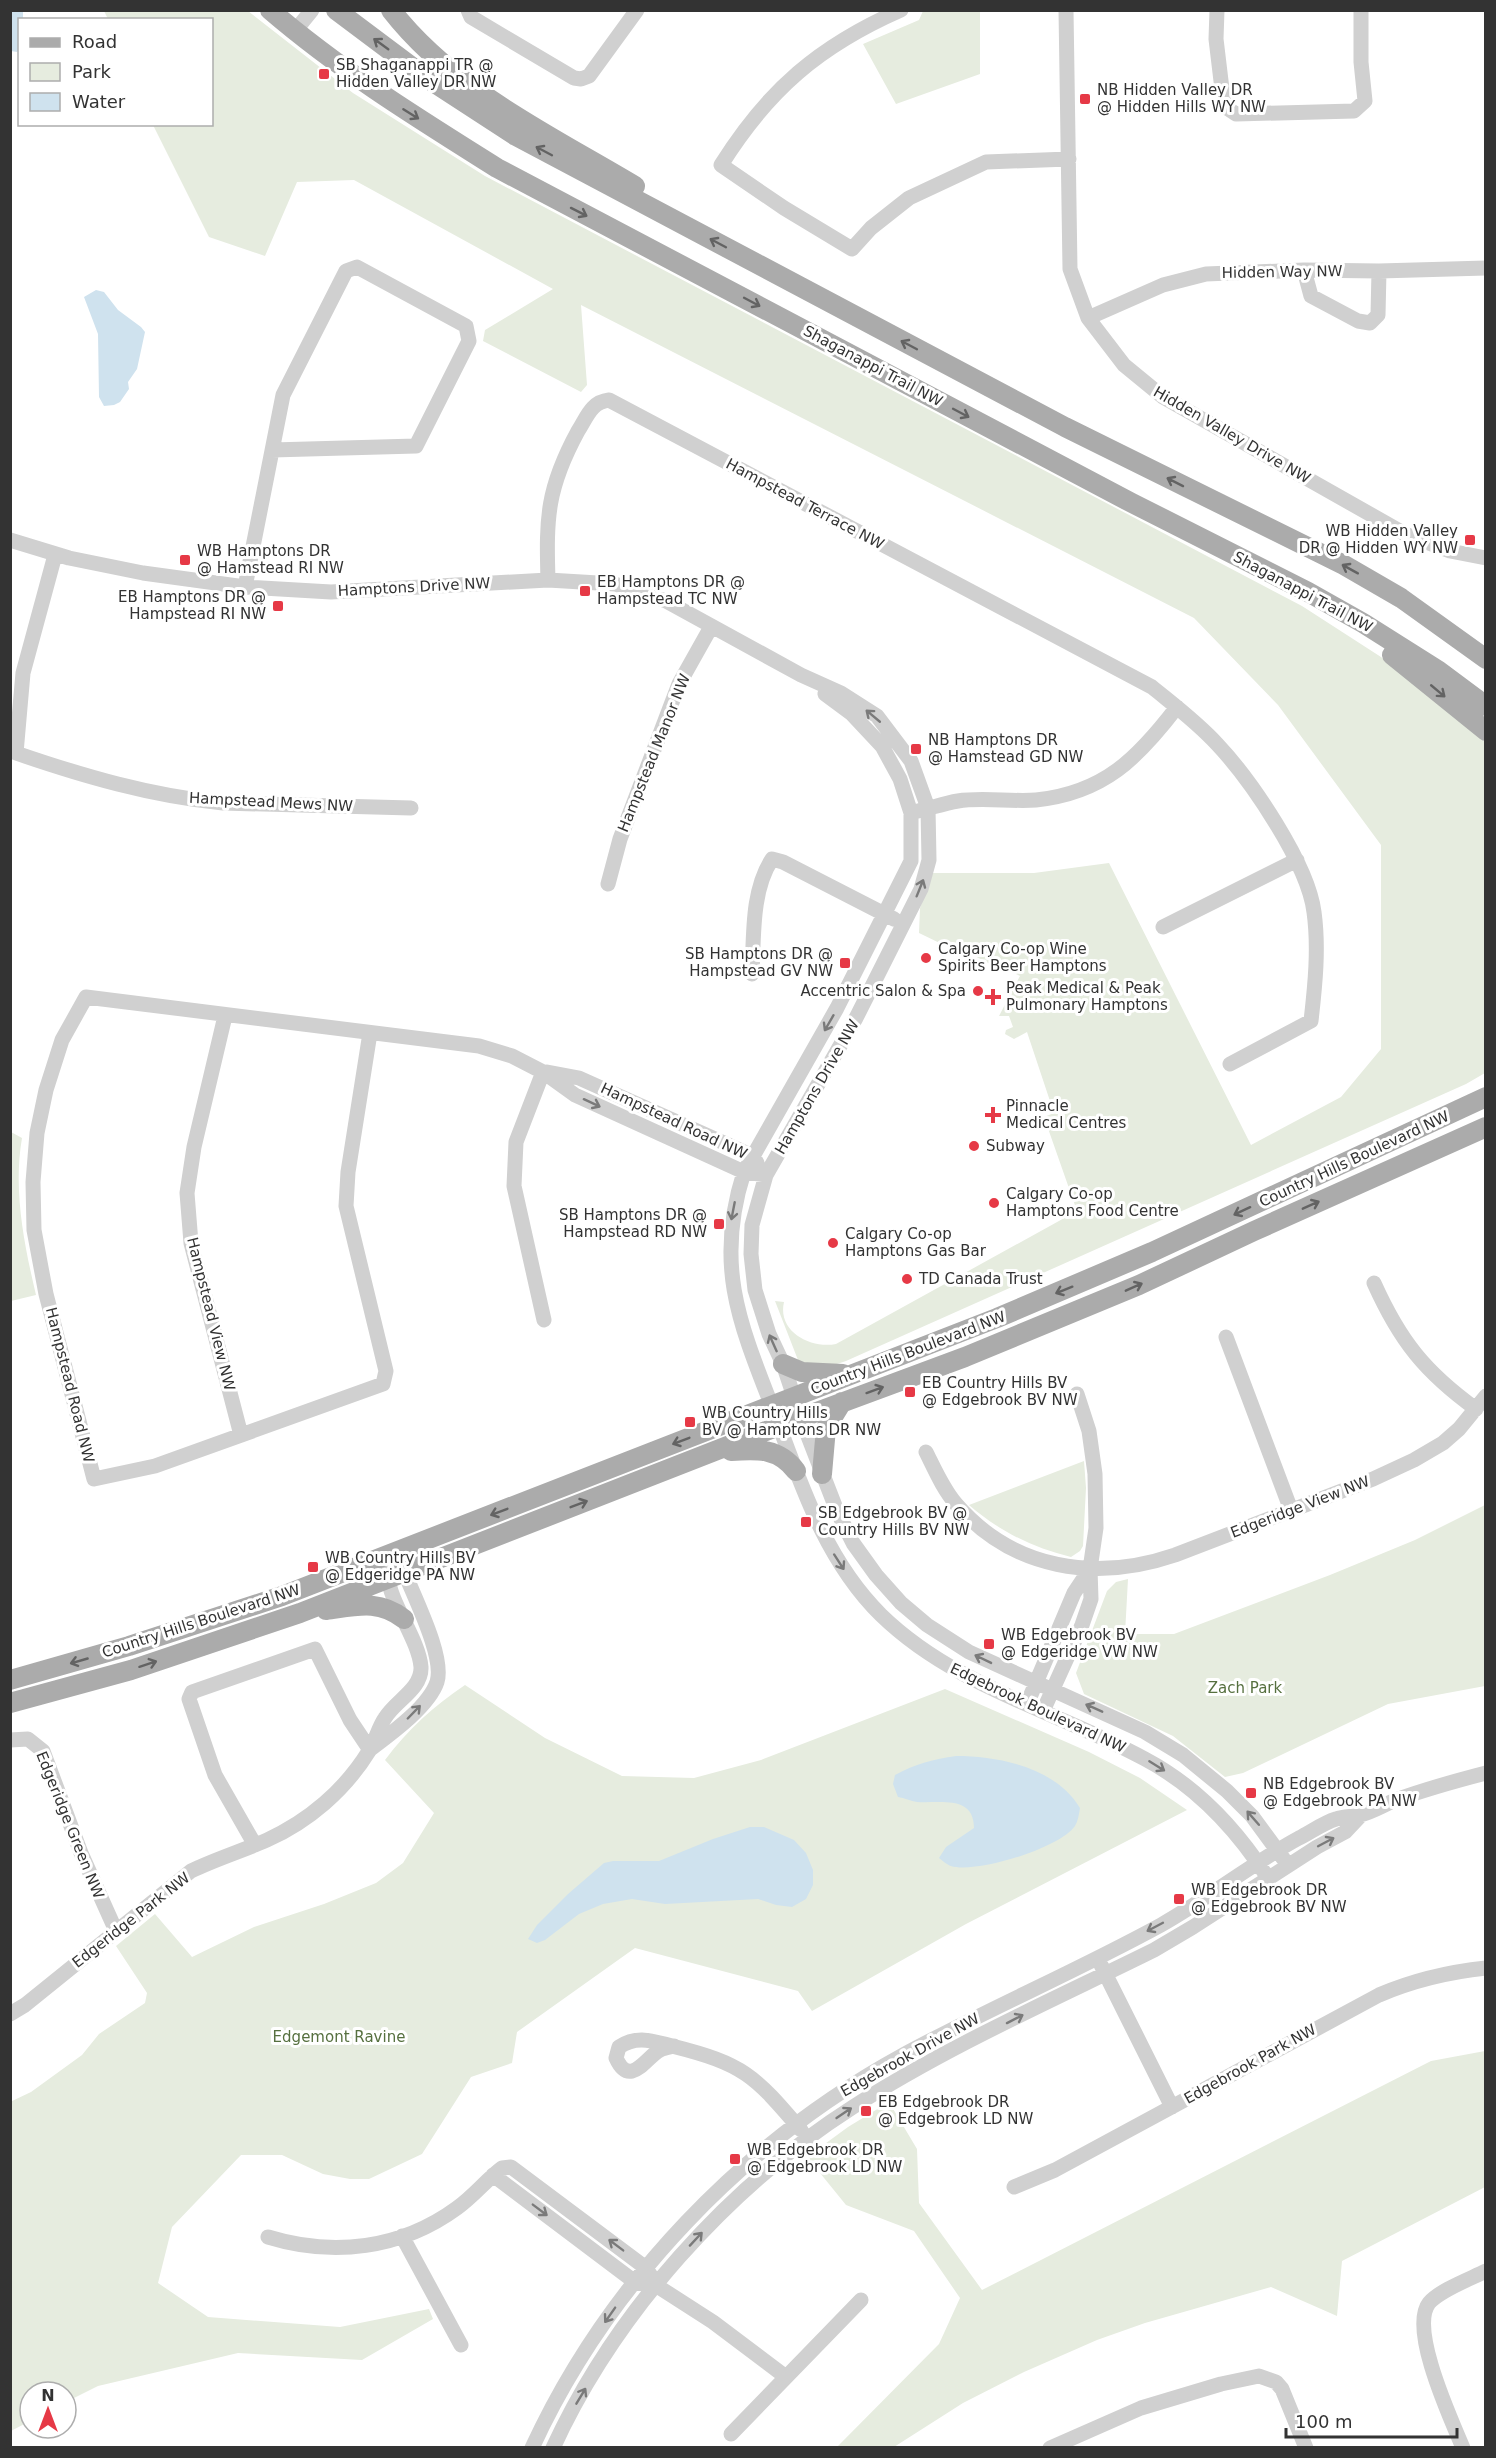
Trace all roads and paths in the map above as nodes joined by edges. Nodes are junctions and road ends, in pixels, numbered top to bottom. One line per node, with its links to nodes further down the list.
1 (312, 10): 11 (street)
2 (336, 10): 13 (main road, one-way to 2)
3 (391, 10): 13 (main road)
4 (468, 10): 5 (street)
5 (637, 10)
6 (902, 10): 12 (street)
7 (1066, 10): 12 (street, Hidden Valley Drive NW)
8 (1216, 10): 9 (street)
9 (1361, 10)
10 (274, 12): 11 (main road, Shaganappi Trail NW)
11 (295, 31): 24 (main road, Shaganappi Trail NW, one-way to 24)
12 (1069, 159): 17 (street, Hidden Valley Drive NW)
13 (688, 228): 25 (main road, one-way to 13)
14 (1485, 268): 16 (street, Hidden Way NW)
15 (1304, 270): 16 (street, Hidden Way NW); 16 (street); 17 (street, Hidden Way NW)
16 (1379, 271)
17 (1088, 318): 21 (street, Hidden Valley Drive NW)
18 (272, 450): 18 (street); 23 (street)
19 (10, 540): 20 (street, Hamptons Drive NW)
20 (55, 555): 23 (street, Hamptons Drive NW); 33 (street, Hampstead Mews NW)
21 (1485, 558)
22 (548, 580): 23 (street, Hamptons Drive NW); 26 (street, Hamptons Drive NW); 31 (street, Hampstead Terrace NW)
23 (245, 587)
24 (1308, 592): 30 (main road, Shaganappi Trail NW); 32 (main road, one-way to 32)
25 (1401, 598): 27 (main road); 28 (main road)
26 (711, 627): 29 (street, Hamptons Drive NW); 37 (street, Hampstead Manor NW)
27 (1485, 645)
28 (1485, 659)
29 (801, 675): 34 (street, Hamptons Drive NW, one-way to 29); 35 (street, Hamptons Drive NW)
30 (1485, 706)
31 (1177, 707): 34 (street); 36 (street, Hampstead Terrace NW)
32 (1485, 732)
33 (411, 808)
34 (928, 808): 35 (street); 39 (street, Hamptons Drive NW, one-way to 34)
35 (911, 813): 38 (street, Hamptons Drive NW)
36 (1297, 860): 40 (street); 44 (street, Hampstead Terrace NW)
37 (608, 884)
38 (885, 915): 39 (street); 41 (street); 49 (street, Hamptons Drive NW, one-way to 49)
39 (903, 923): 52 (street, Hamptons Drive NW)
40 (1164, 927)
41 (752, 974)
42 (225, 1016): 43 (street, Hampstead Road NW); 66 (street, Hampstead View NW); 66 (street, Hampstead Road NW)
43 (370, 1033): 45 (street, Hampstead Road NW); 66 (street, Hampstead Road NW)
44 (1230, 1064)
45 (543, 1072): 49 (street, Hampstead Road NW); 51 (street, Hampstead Road NW, one-way to 51); 54 (street)
46 (1485, 1097): 57 (main road, Country Hills Boulevard NW, one-way to 57)
47 (1485, 1127): 50 (main road, Country Hills Boulevard NW)
48 (1485, 1140): 50 (main road)
49 (753, 1156): 51 (street, Hamptons Drive NW); 52 (street, Hampstead Road NW)
50 (1389, 1169): 61 (main road, Country Hills Boulevard NW, one-way to 50)
51 (744, 1172): 52 (street, Hampstead Road NW); 62 (street, Hamptons Drive NW, one-way to 62)
52 (766, 1175): 56 (street, Hamptons Drive NW, one-way to 52)
53 (1374, 1283): 63 (street)
54 (544, 1320)
55 (1226, 1337): 71 (street)
56 (783, 1364): 57 (main road); 60 (street, Hamptons Drive NW)
57 (855, 1374): 60 (main road, Country Hills Boulevard NW)
58 (1077, 1394): 73 (street)
59 (1485, 1396): 63 (street, Edgeridge View NW)
60 (794, 1397): 62 (main road, Country Hills Boulevard NW); 64 (street, Hamptons Drive NW)
61 (842, 1402): 64 (main road, Country Hills Boulevard NW); 70 (main road)
62 (771, 1406): 65 (street, Hamptons Drive NW); 72 (main road, Country Hills Boulevard NW, one-way to 72)
63 (1476, 1409): 71 (street, Edgeridge View NW)
64 (801, 1418): 65 (main road, Country Hills Boulevard NW); 70 (street, Edgebrook Boulevard NW)
65 (779, 1426): 67 (main road, Country Hills Boulevard NW); 69 (street, Edgebrook Boulevard NW)
66 (241, 1435)
67 (714, 1452): 69 (main road); 74 (main road, Country Hills Boulevard NW, one-way to 67)
68 (926, 1452): 73 (street, Edgeridge View NW)
69 (796, 1471): 81 (street, Edgebrook Boulevard NW, one-way to 81)
70 (822, 1474): 78 (street, Edgebrook Boulevard NW, one-way to 70)
71 (1291, 1510): 73 (street, Edgeridge View NW)
72 (390, 1554): 74 (street, Edgeridge Park NW); 77 (main road, Country Hills Boulevard NW, one-way to 77)
73 (1090, 1569): 78 (street); 79 (street)
74 (396, 1574): 75 (main road, Country Hills Boulevard NW); 76 (street, Edgeridge Park NW); 84 (street, Edgeridge Park NW, one-way to 74)
75 (300, 1613): 76 (main road); 80 (main road, Country Hills Boulevard NW, one-way to 75)
76 (404, 1619): 84 (street, Edgeridge Park NW)
77 (10, 1680)
78 (1036, 1683): 79 (street, Edgebrook Boulevard NW); 81 (street)
79 (1053, 1690): 82 (street); 88 (street, Edgebrook Boulevard NW, one-way to 79)
80 (10, 1703)
81 (1027, 1704): 82 (street, Edgebrook Boulevard NW)
82 (1043, 1711): 88 (street, Edgebrook Boulevard NW, one-way to 88)
83 (10, 1740): 91 (street, Edgeridge Green NW)
84 (370, 1750): 87 (street, Edgeridge Park NW); 87 (street)
85 (1485, 1773): 86 (street)
86 (1361, 1815): 88 (street); 89 (street, one-way to 86)
87 (255, 1845): 91 (street, Edgeridge Park NW)
88 (1268, 1856): 89 (street, Edgebrook Boulevard NW); 90 (street, Edgebrook Boulevard NW); 92 (street, Edgebrook Drive NW, one-way to 92)
89 (1288, 1865): 90 (street, Edgebrook Drive NW)
90 (1268, 1878): 94 (street, Edgebrook Drive NW)
91 (116, 1931): 95 (street, Edgeridge Park NW)
92 (1097, 1957): 94 (street, Edgebrook Park NW); 98 (street, Edgebrook Drive NW)
93 (1485, 1968): 97 (street, Edgebrook Park NW)
94 (1105, 1974): 97 (street, Edgebrook Park NW); 99 (street, Edgebrook Drive NW, one-way to 94)
95 (10, 2014)
96 (674, 2046): 98 (street)
97 (1172, 2107): 101 (street)
98 (796, 2124): 99 (street); 106 (street, Edgebrook Drive NW)
99 (808, 2139): 109 (street, Edgebrook Drive NW, one-way to 99)
100 (493, 2175): 102 (street); 103 (street, one-way to 103); 104 (street)
101 (1014, 2187)
102 (578, 2217): 103 (street); 106 (street, one-way to 102)
103 (568, 2231): 108 (street)
104 (402, 2236): 105 (street); 111 (street)
105 (268, 2237)
106 (646, 2268): 108 (street, Edgebrook Drive NW); 109 (street)
107 (1485, 2271): 118 (street)
108 (635, 2282): 109 (street); 114 (street, Edgebrook Drive NW, one-way to 114)
109 (657, 2286): 112 (street); 115 (street, Edgebrook Drive NW, one-way to 109)
110 (861, 2300): 112 (street)
111 (461, 2345)
112 (786, 2377): 113 (street)
113 (731, 2434)
114 (532, 2448)
115 (553, 2448)
116 (1050, 2448): 117 (street)
117 (1306, 2448)
118 (1463, 2448)

